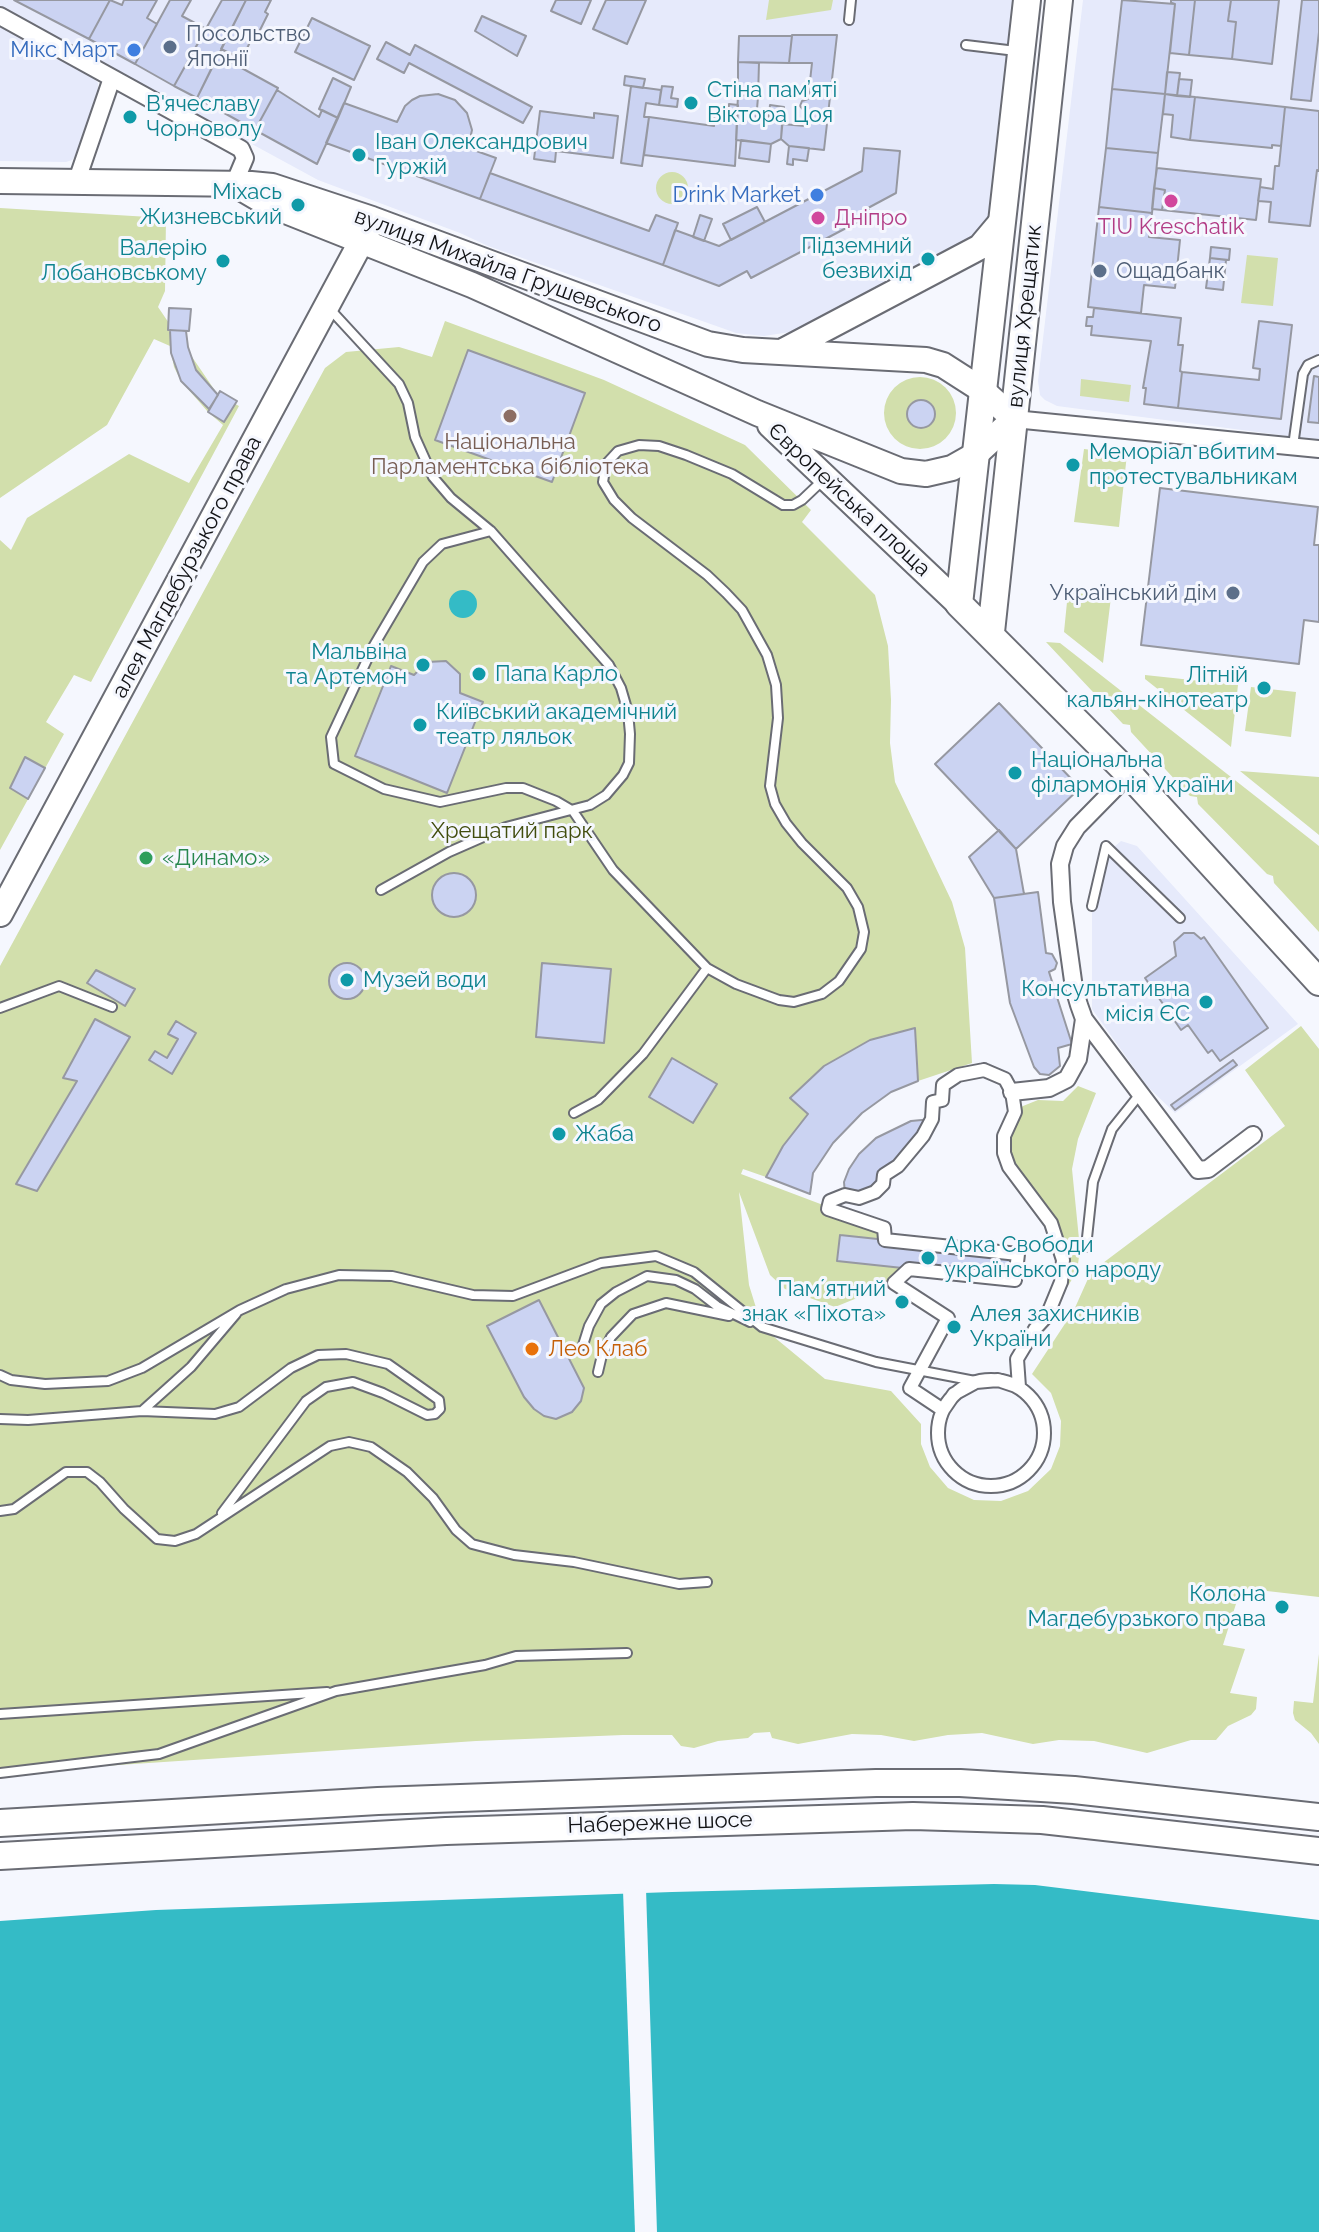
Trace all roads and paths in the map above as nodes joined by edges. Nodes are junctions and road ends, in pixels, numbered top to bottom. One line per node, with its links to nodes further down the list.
1 (851, 0): 5 (lane)
2 (1027, 0): 7 (main road, вулиця Хрещатик)
3 (1059, 0): 19 (main road, вулиця Хрещатик)
4 (0, 16): 8 (street)
5 (849, 20)
6 (966, 45): 7 (lane)
7 (1021, 51): 12 (main road, вулиця Хрещатик)
8 (112, 78): 10 (street); 11 (street)
9 (0, 181): 10 (main road, вулиця Михайла Грушевського)
10 (76, 183): 11 (main road, вулиця Михайла Грушевського)
11 (234, 184): 13 (main road, вулиця Михайла Грушевського)
12 (1001, 222): 15 (main road); 17 (main road, вулиця Хрещатик)
13 (367, 230): 14 (main road, алея Магдебурзького права); 15 (main road, вулиця Михайла Грушевського); 18 (main road, вулиця Михайла Грушевського)
14 (328, 307): 24 (lane); 31 (main road, алея Магдебурзького права)
15 (784, 350): 17 (main road)
16 (1319, 360): 20 (lane)
17 (982, 390): 19 (main road); 22 (main road, вулиця Хрещатик)
18 (757, 413): 22 (main road, Європейська площа); 23 (main road, Європейська площа)
19 (1014, 419): 20 (street); 22 (main road, Європейська площа); 26 (main road, вулиця Хрещатик)
20 (1293, 446): 21 (street)
21 (1319, 449)
22 (975, 455): 25 (main road, вулиця Хрещатик)
23 (825, 477): 25 (main road, Європейська площа); 33 (lane)
24 (491, 531): 28 (lane); 28 (lane)
25 (959, 604): 26 (main road)
26 (991, 632): 27 (main road)
27 (1129, 774): 34 (main road); 37 (street)
28 (573, 811): 29 (lane); 33 (lane)
29 (381, 890)
30 (1092, 906): 32 (lane)
31 (0, 914)
32 (1180, 918)
33 (707, 968): 40 (lane)
34 (1319, 982)
35 (112, 1007): 36 (lane)
36 (0, 1008)
37 (1084, 1019): 38 (street); 39 (street)
38 (1012, 1092): 46 (street); 49 (street)
39 (1140, 1094): 41 (street); 42 (lane)
40 (574, 1113)
41 (1253, 1135)
42 (1086, 1247)
43 (240, 1310): 44 (lane); 48 (lane); 51 (lane)
44 (745, 1317): 45 (lane); 46 (lane); 47 (lane)
45 (583, 1345)
46 (920, 1371): 50 (lane); 50 (street)
47 (598, 1372)
48 (0, 1375)
49 (998, 1380): 50 (street); 50 (street)
50 (976, 1382)
51 (142, 1411): 52 (lane); 54 (lane)
52 (0, 1419)
53 (0, 1511): 54 (lane)
54 (218, 1518): 55 (lane)
55 (707, 1582)
56 (627, 1653): 57 (lane)
57 (336, 1691): 58 (lane); 59 (lane)
58 (0, 1714)
59 (0, 1773)
60 (1319, 1817): 61 (main road, Набережне шосе)
61 (0, 1823)
62 (1319, 1851): 63 (main road, Набережне шосе)
63 (0, 1856)

